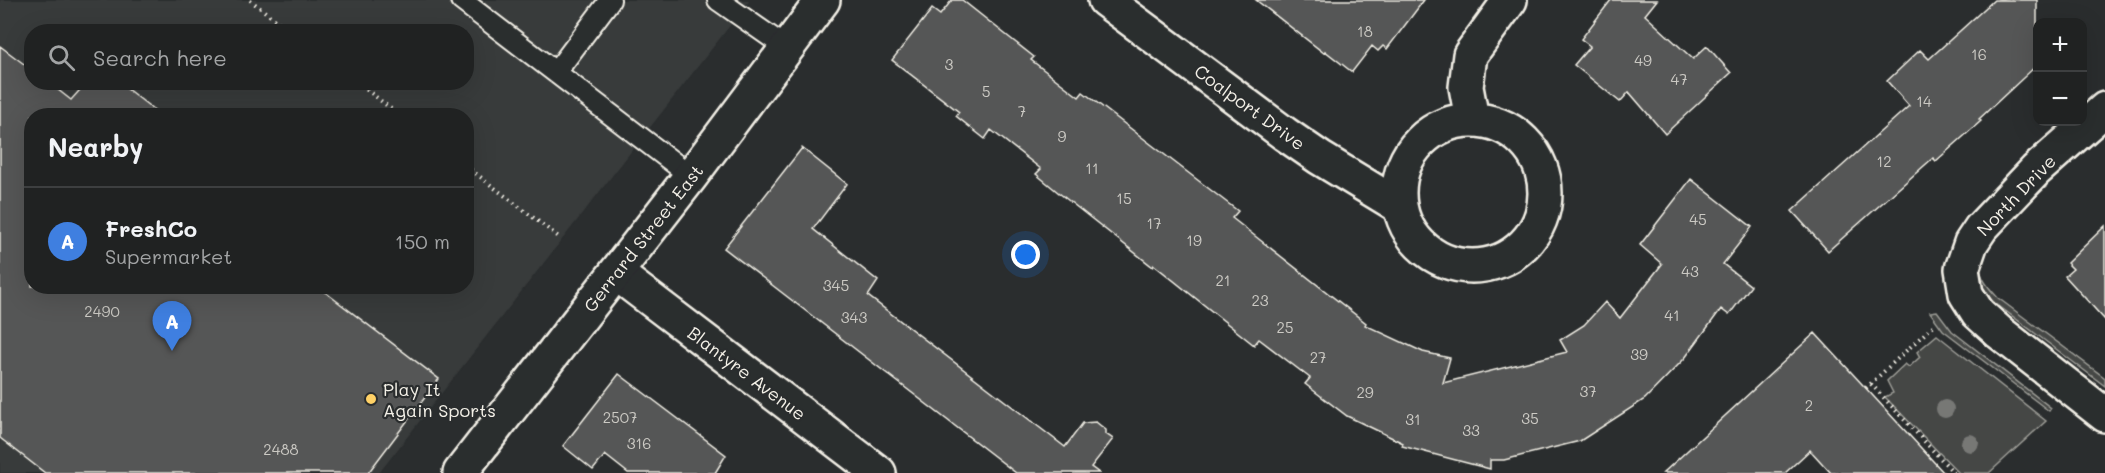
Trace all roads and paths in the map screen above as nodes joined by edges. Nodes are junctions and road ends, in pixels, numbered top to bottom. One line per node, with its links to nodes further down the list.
1 (250, 0): 8 (path)
2 (610, 0): 10 (lane)
3 (718, 0): 9 (lane)
4 (823, 0): 9 (street, Gerrard Street East)
5 (1105, 0): 17 (street, Coalport Drive)
6 (1510, 0): 14 (street)
7 (473, 4): 10 (lane)
8 (281, 24)
9 (788, 49): 16 (street, Gerrard Street East)
10 (556, 72): 16 (lane)
11 (367, 90): 12 (path)
12 (390, 108)
13 (2105, 109): 23 (street, North Drive)
14 (1472, 119): 17 (street); 17 (street)
15 (474, 172): 18 (path)
16 (691, 176): 19 (street, Gerrard Street East)
17 (1399, 206)
18 (560, 238)
19 (616, 273): 24 (street, Gerrard Street East); 25 (street, Blantyre Avenue)
20 (1934, 325): 21 (path)
21 (1871, 384): 22 (path); 26 (path)
22 (1866, 388)
23 (2105, 415)
24 (460, 473)
25 (879, 473)
26 (1954, 473)

